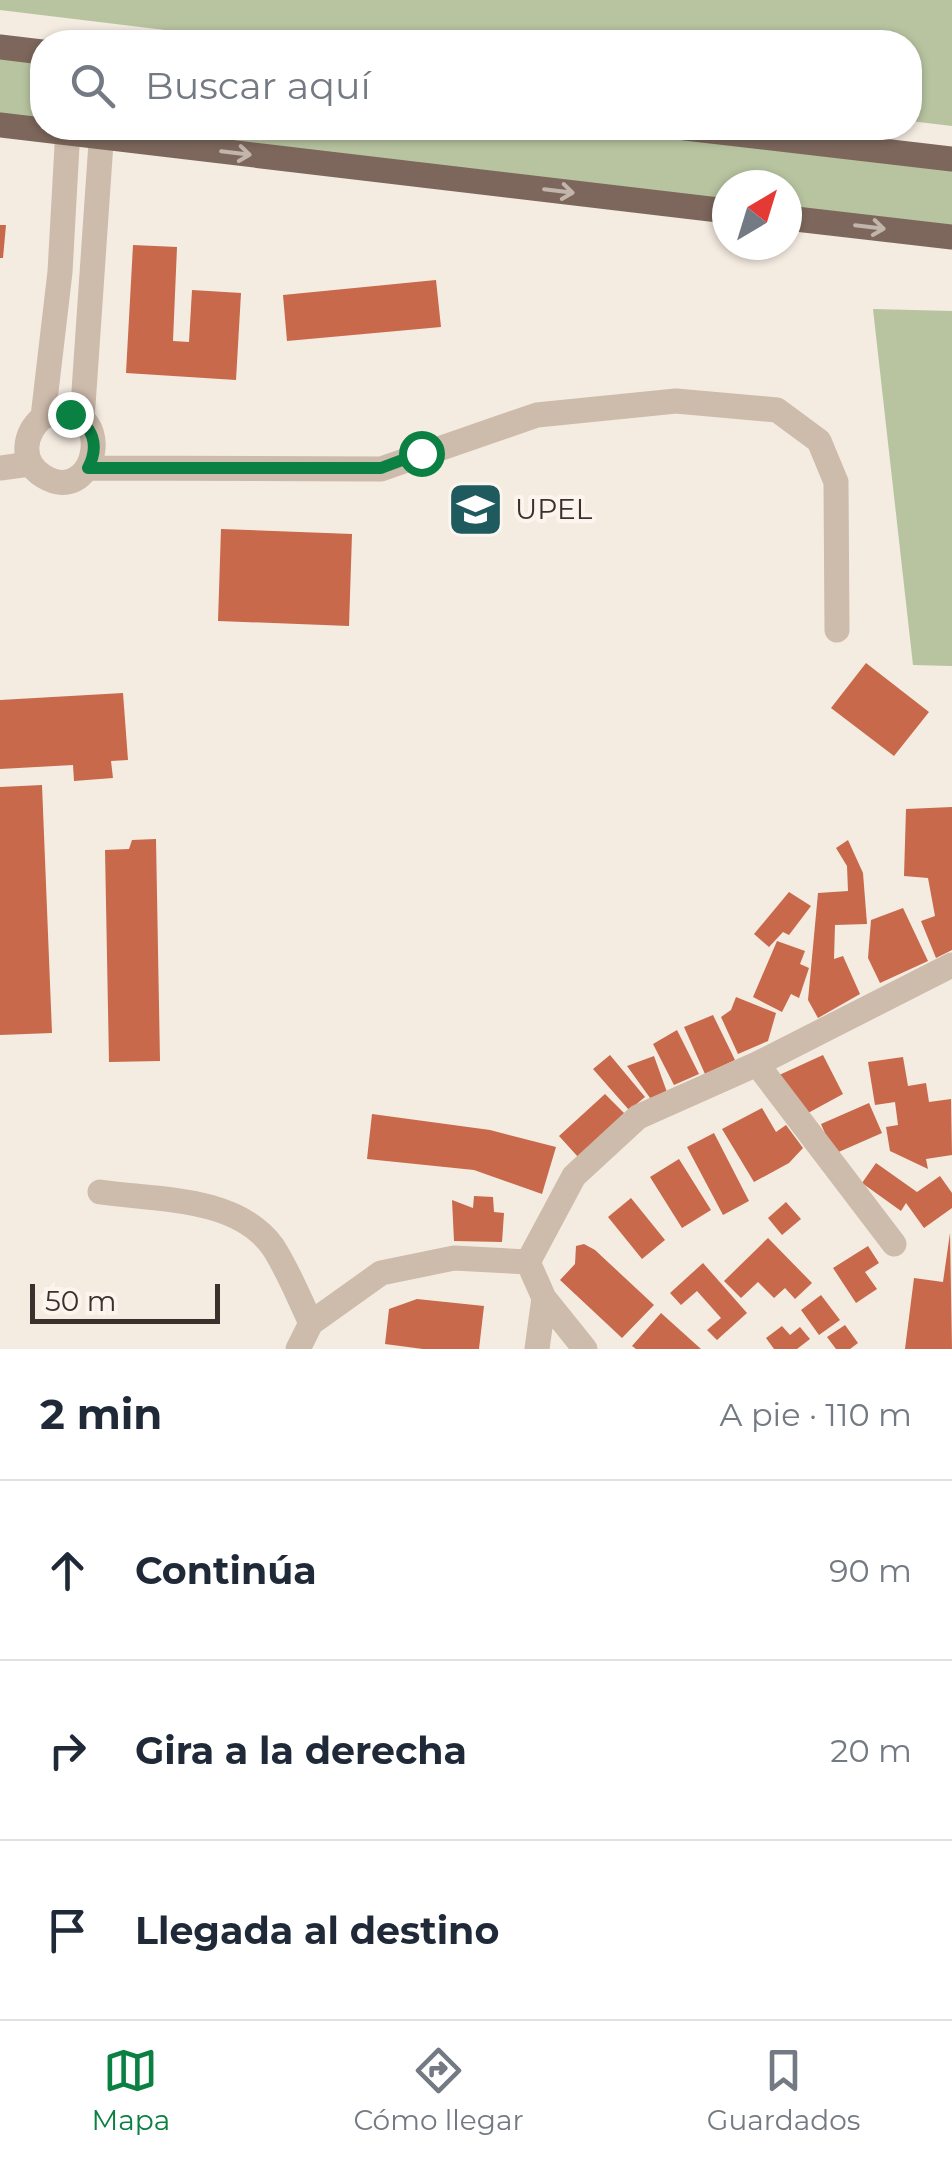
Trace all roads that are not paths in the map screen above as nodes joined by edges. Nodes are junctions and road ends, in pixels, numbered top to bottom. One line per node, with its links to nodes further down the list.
1 (0, 47): 2 (main road)
2 (30, 51)
3 (0, 125): 4 (main road)
4 (30, 127)
5 (67, 140): 13 (street)
6 (100, 140): 14 (street)
7 (165, 140): 10 (main road, one-way to 10)
8 (789, 140): 9 (main road)
9 (952, 159)
10 (712, 208)
11 (802, 220): 12 (main road, one-way to 12)
12 (952, 237)
13 (44, 417): 14 (street); 15 (street)
14 (82, 420): 17 (street)
15 (30, 464): 16 (street); 17 (street)
16 (0, 468)
17 (88, 468): 18 (street)
18 (837, 630)
19 (952, 965): 20 (street)
20 (757, 1064): 22 (street); 23 (street)
21 (100, 1192): 25 (street)
22 (894, 1244)
23 (528, 1262): 24 (street); 25 (street)
24 (544, 1298): 27 (street); 28 (street)
25 (312, 1323): 26 (street)
26 (298, 1349)
27 (537, 1349)
28 (585, 1349)

